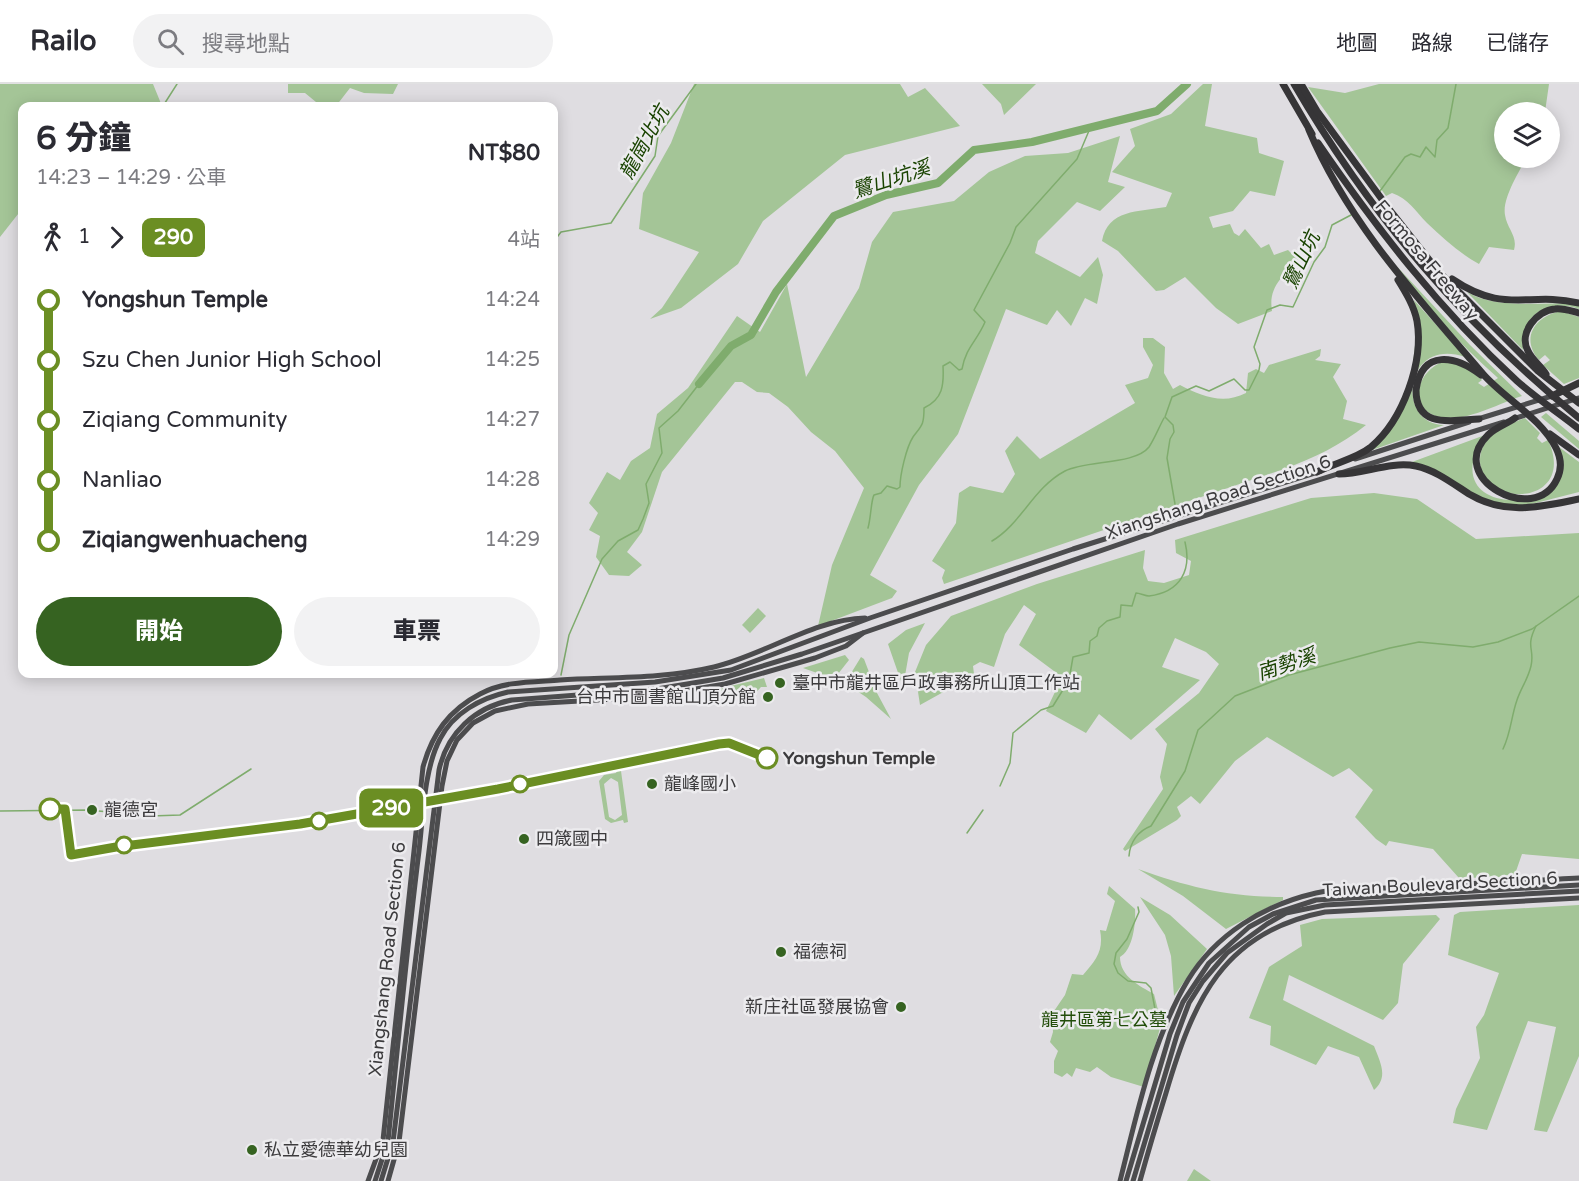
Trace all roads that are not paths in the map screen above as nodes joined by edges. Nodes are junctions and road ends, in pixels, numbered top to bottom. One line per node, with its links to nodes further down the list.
1 (1283, 84): 5 (highway, Formosa Freeway)
2 (1294, 84): 4 (highway, Formosa Freeway)
3 (1301, 84): 4 (highway)
4 (1316, 115): 7 (highway); 17 (highway, Formosa Freeway)
5 (1310, 130): 6 (highway); 20 (highway, Formosa Freeway)
6 (1384, 254): 11 (highway); 22 (highway)
7 (1426, 256): 8 (highway); 10 (highway)
8 (1579, 303)
9 (1579, 313): 10 (highway)
10 (1547, 376): 15 (highway)
11 (1490, 382): 18 (highway); 19 (highway)
12 (1579, 385): 13 (highway)
13 (1552, 396): 18 (main road, Xiangshang Road Section 6)
14 (1579, 398): 16 (main road, Xiangshang Road Section 6)
15 (1579, 403)
16 (1515, 418): 19 (highway); 23 (main road, Xiangshang Road Section 6)
17 (1579, 418)
18 (1479, 419): 22 (main road, Xiangshang Road Section 6)
19 (1533, 421): 21 (highway)
20 (1579, 429)
21 (1579, 456)
22 (1317, 472): 25 (main road, Xiangshang Road Section 6)
23 (1339, 474): 24 (highway); 26 (main road, Xiangshang Road Section 6)
24 (1579, 499)
25 (870, 618): 31 (main road, Xiangshang Road Section 6); 32 (main road, Xiangshang Road Section 6)
26 (867, 630): 33 (main road, Xiangshang Road Section 6); 34 (main road, Xiangshang Road Section 6)
27 (1579, 878): 35 (main road, Taiwan Boulevard Section 6)
28 (1579, 885): 36 (main road, Taiwan Boulevard Section 6)
29 (1579, 891): 37 (main road, Taiwan Boulevard Section 6)
30 (1579, 898): 38 (main road, Taiwan Boulevard Section 6)
31 (368, 1181)
32 (375, 1181)
33 (381, 1181)
34 (388, 1181)
35 (1120, 1181)
36 (1126, 1181)
37 (1132, 1181)
38 (1140, 1181)

